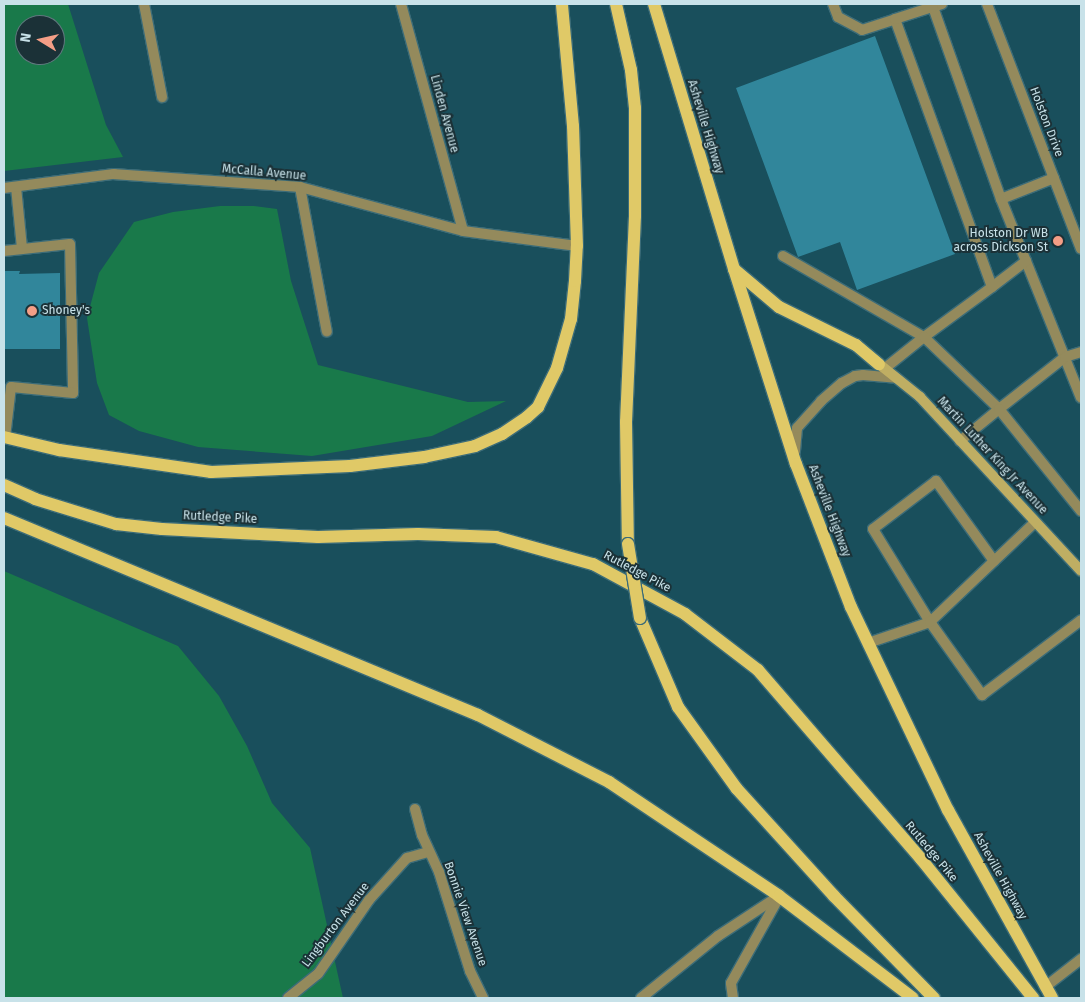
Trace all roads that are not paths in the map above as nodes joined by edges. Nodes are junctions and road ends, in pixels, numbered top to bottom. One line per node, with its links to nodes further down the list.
1 (144, 4): 10 (street)
2 (401, 4): 16 (street, Linden Avenue)
3 (562, 4): 17 (main road)
4 (616, 4): 56 (main road, bridge)
5 (654, 4): 23 (main road, Asheville Highway)
6 (833, 4): 9 (street)
7 (987, 4): 11 (street, Holston Drive)
8 (938, 5): 9 (street); 15 (street)
9 (895, 19): 24 (street)
10 (162, 97)
11 (1054, 178): 15 (street); 18 (street, Holston Drive)
12 (16, 187): 13 (street, McCalla Avenue); 14 (street, McCalla Avenue); 19 (street)
13 (300, 187): 16 (street, McCalla Avenue); 25 (street)
14 (4, 188)
15 (1001, 199): 22 (street)
16 (463, 231): 17 (street, McCalla Avenue)
17 (577, 246): 34 (main road)
18 (1081, 246)
19 (22, 248): 20 (street); 31 (street)
20 (4, 250)
21 (784, 256): 26 (street)
22 (1026, 261): 24 (street); 28 (street)
23 (734, 270): 29 (main road); 36 (main road, Asheville Highway)
24 (992, 287): 26 (street)
25 (327, 332)
26 (924, 337): 29 (street); 33 (street)
27 (1081, 352): 28 (street)
28 (1065, 357): 32 (street); 33 (street)
29 (882, 366): 30 (main road, Martin Luther King Jr Avenue)
30 (896, 378): 35 (main road, Martin Luther King Jr Avenue); 36 (street)
31 (7, 386): 34 (street)
32 (1081, 398)
33 (999, 409): 35 (street); 38 (street)
34 (4, 437)
35 (960, 441): 40 (main road, Martin Luther King Jr Avenue)
36 (796, 464): 45 (main road, Asheville Highway)
37 (4, 485): 57 (main road, Rutledge Pike)
38 (1081, 511)
39 (4, 518): 48 (main road)
40 (1035, 522): 41 (street); 42 (main road, Martin Luther King Jr Avenue)
41 (994, 561): 44 (street); 44 (street)
42 (1081, 571)
43 (1081, 620): 44 (street)
44 (930, 622): 45 (street)
45 (868, 643): 50 (main road, Asheville Highway)
46 (415, 809): 47 (street, Bonnie View Avenue)
47 (428, 852): 51 (street, Lingburton Avenue); 52 (street, Bonnie View Avenue)
48 (779, 896): 53 (street); 54 (street); 55 (main road)
49 (1081, 959): 50 (street)
50 (1048, 993)
51 (288, 998)
52 (483, 998)
53 (641, 998)
54 (733, 998)
55 (913, 998)
56 (934, 998)
57 (1033, 998)

